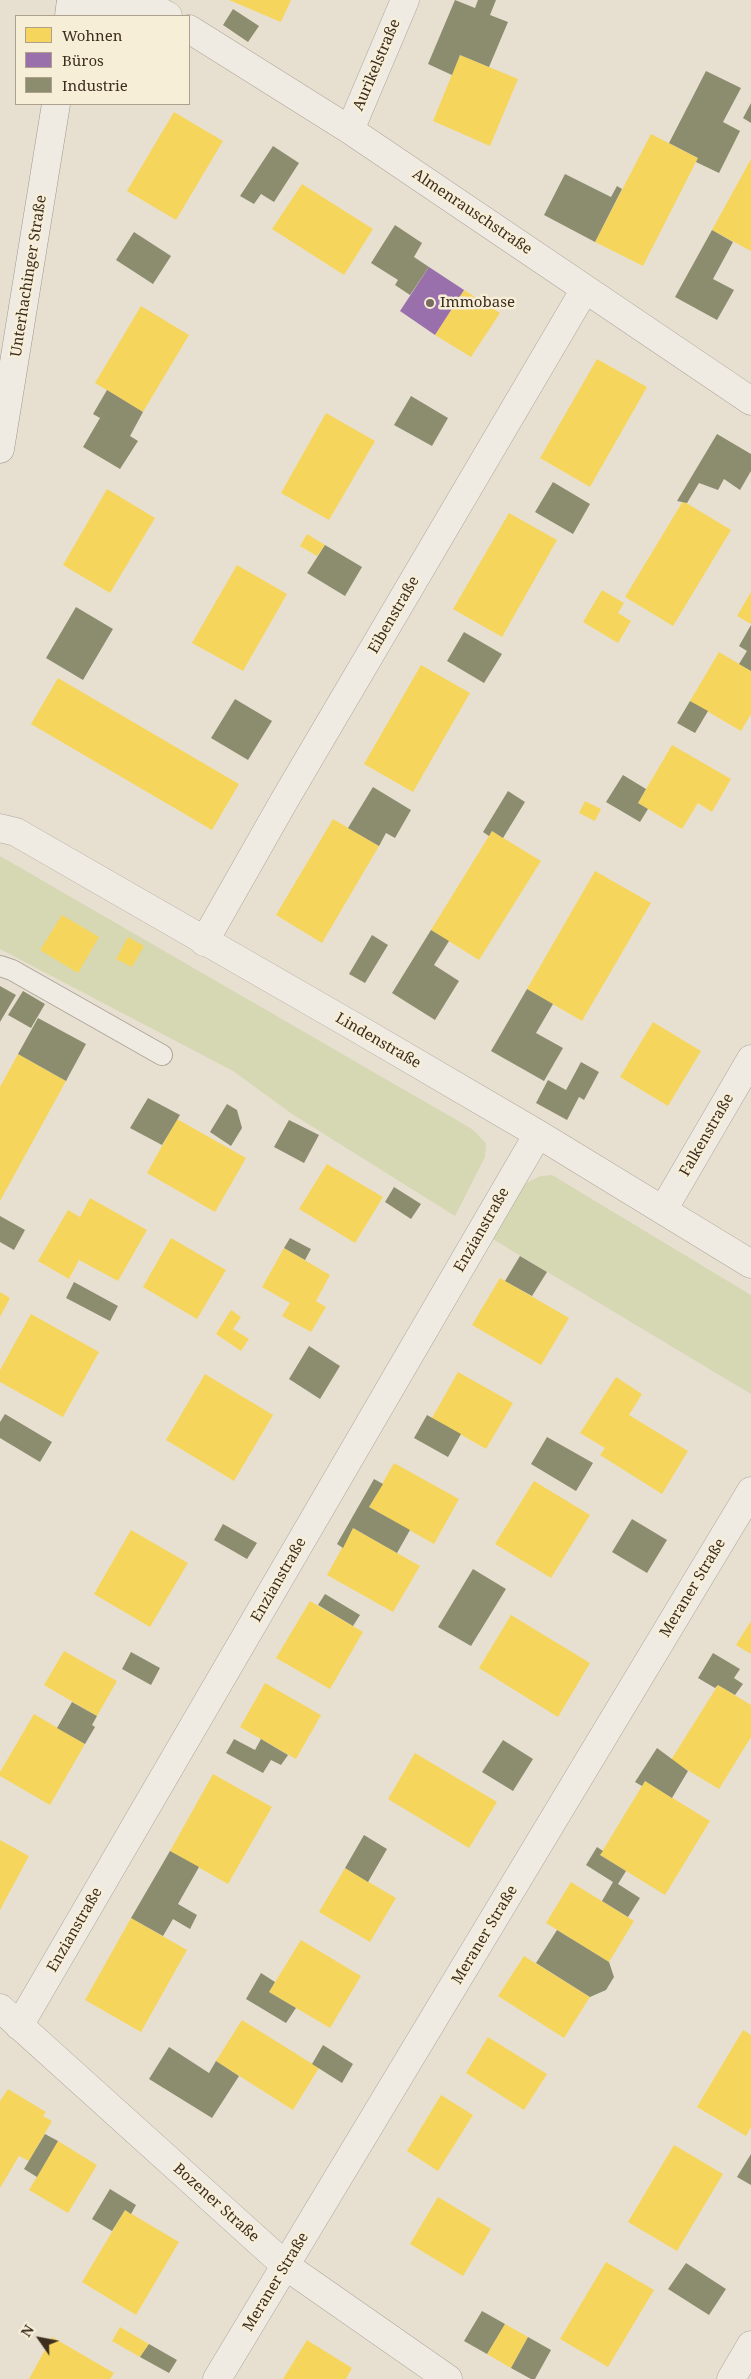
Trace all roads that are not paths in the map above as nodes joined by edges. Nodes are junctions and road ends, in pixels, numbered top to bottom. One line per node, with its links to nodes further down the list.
1 (405, 0): 6 (street, Aurikelstraße)
2 (70, 6): 3 (street)
3 (166, 15)
4 (190, 30): 6 (street, Almenrauschstraße)
5 (56, 105): 9 (street, Unterhachinger Straße)
6 (350, 130): 7 (street, Almenrauschstraße)
7 (585, 289): 8 (street, Almenrauschstraße); 11 (street, Eibenstraße)
8 (751, 402)
9 (0, 449)
10 (0, 828): 11 (street, Lindenstraße)
11 (204, 942): 15 (street, Lindenstraße)
12 (0, 966): 13 (lane)
13 (162, 1055)
14 (751, 1059): 16 (street, Falkenstraße)
15 (538, 1134): 16 (street, Lindenstraße); 19 (street, Enzianstraße)
16 (663, 1210): 17 (street, Lindenstraße)
17 (751, 1264)
18 (751, 1490): 20 (street, Meraner Straße)
19 (10, 2017): 20 (street, Bozener Straße)
20 (286, 2266): 22 (street, Meraner Straße); 23 (street, Bozener Straße)
21 (751, 2345): 24 (street)
22 (217, 2379)
23 (448, 2379)
24 (731, 2379)

